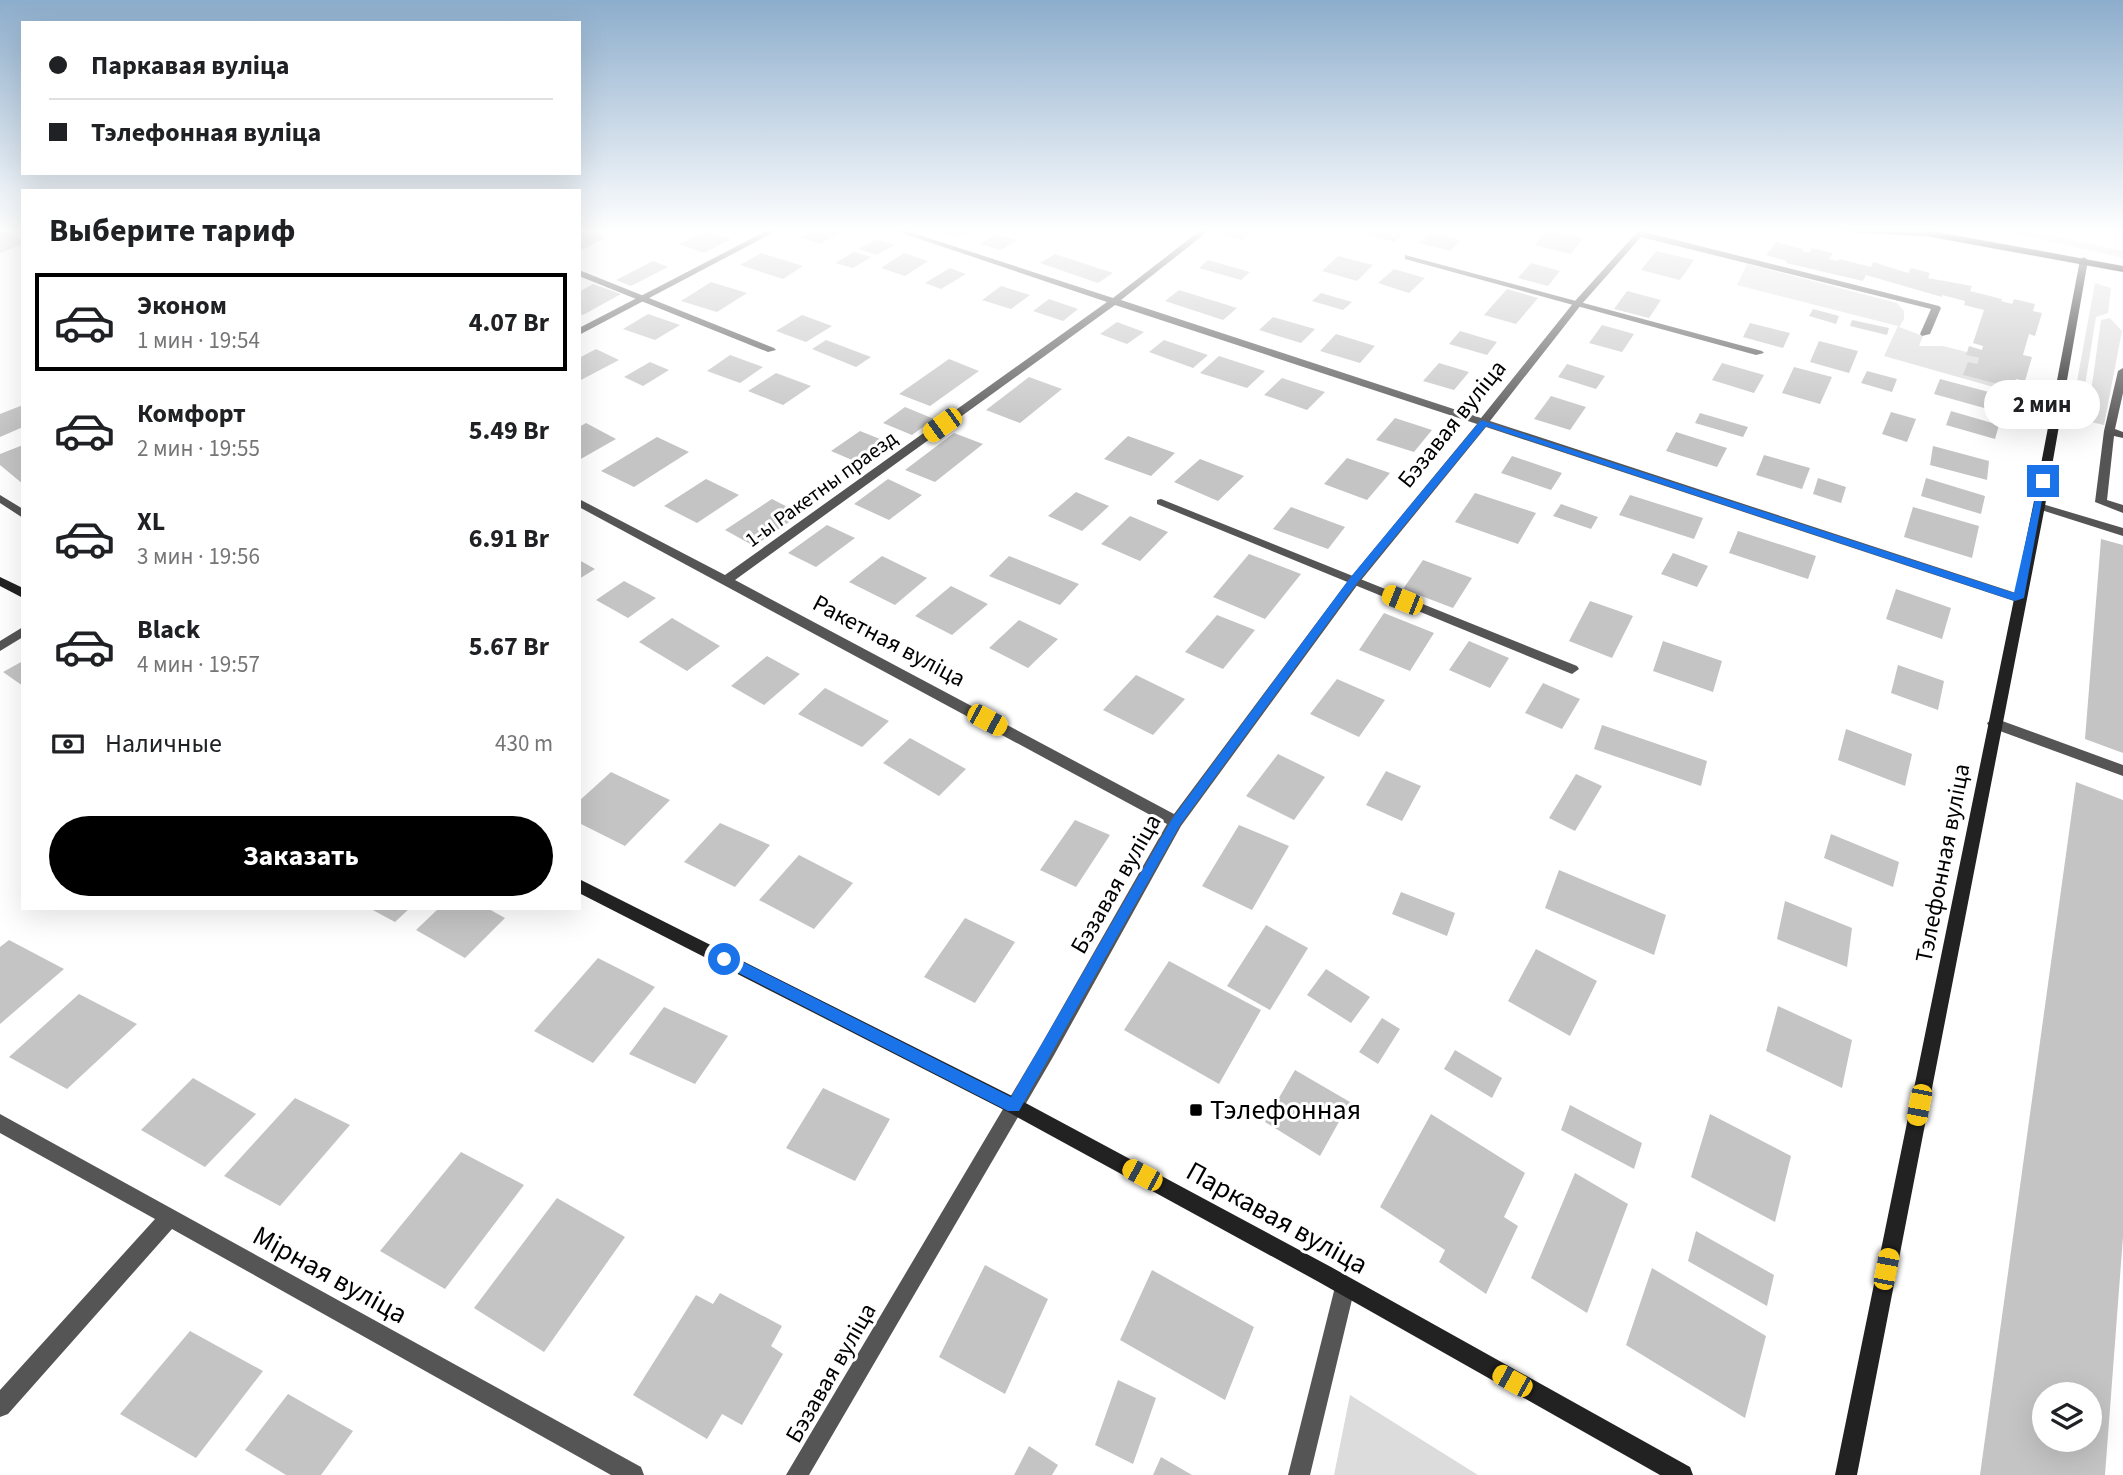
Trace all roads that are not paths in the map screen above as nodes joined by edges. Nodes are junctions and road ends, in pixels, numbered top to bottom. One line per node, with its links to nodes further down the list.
1 (639, 298): 8 (street)
2 (1104, 298): 9 (street)
3 (1118, 298): 9 (street, 1-ы Ракетны праезд)
4 (1558, 298): 10 (street)
5 (1582, 298): 10 (street, Бэзавая вуліца)
6 (1894, 298): 12 (street)
7 (2077, 298): 22 (street, Тэлефонная вуліца)
8 (642, 299): 11 (street); 13 (street)
9 (1114, 301): 16 (street); 27 (street, 1-ы Ракетны праезд)
10 (1577, 303): 14 (street); 16 (street, Бэзавая вуліца)
11 (581, 331)
12 (1925, 334)
13 (771, 350)
14 (1759, 353)
15 (2123, 371): 17 (street)
16 (1484, 422): 28 (street, Бэзавая вуліца); 30 (street)
17 (2109, 431): 18 (street); 23 (street)
18 (2123, 435)
19 (0, 498): 24 (street)
20 (1161, 502): 28 (street)
21 (581, 503): 27 (street, Ракетная вуліца)
22 (2039, 506): 25 (street); 30 (street, Тэлефонная вуліца)
23 (2123, 509)
24 (21, 514)
25 (2123, 532)
26 (0, 580): 29 (street)
27 (727, 580): 36 (street, Ракетная вуліца)
28 (1354, 581): 33 (street); 36 (street, Бэзавая вуліца)
29 (21, 593)
30 (2018, 598): 34 (street, Тэлефонная вуліца)
31 (21, 632): 32 (street)
32 (3, 641)
33 (1572, 669)
34 (1994, 723): 35 (street); 47 (street, Тэлефонная вуліца)
35 (2123, 771)
36 (1176, 822): 38 (street, Бэзавая вуліца)
37 (581, 886): 38 (street, Паркавая вуліца)
38 (1014, 1106): 41 (street, Паркавая вуліца); 44 (street, Бэзавая вуліца)
39 (0, 1123): 40 (street, Мірная вуліца)
40 (169, 1218): 42 (street); 43 (street, Мірная вуліца)
41 (1345, 1287): 45 (street); 46 (street, Паркавая вуліца)
42 (0, 1406)
43 (633, 1475)
44 (797, 1475)
45 (1299, 1475)
46 (1682, 1475)
47 (1846, 1475)

